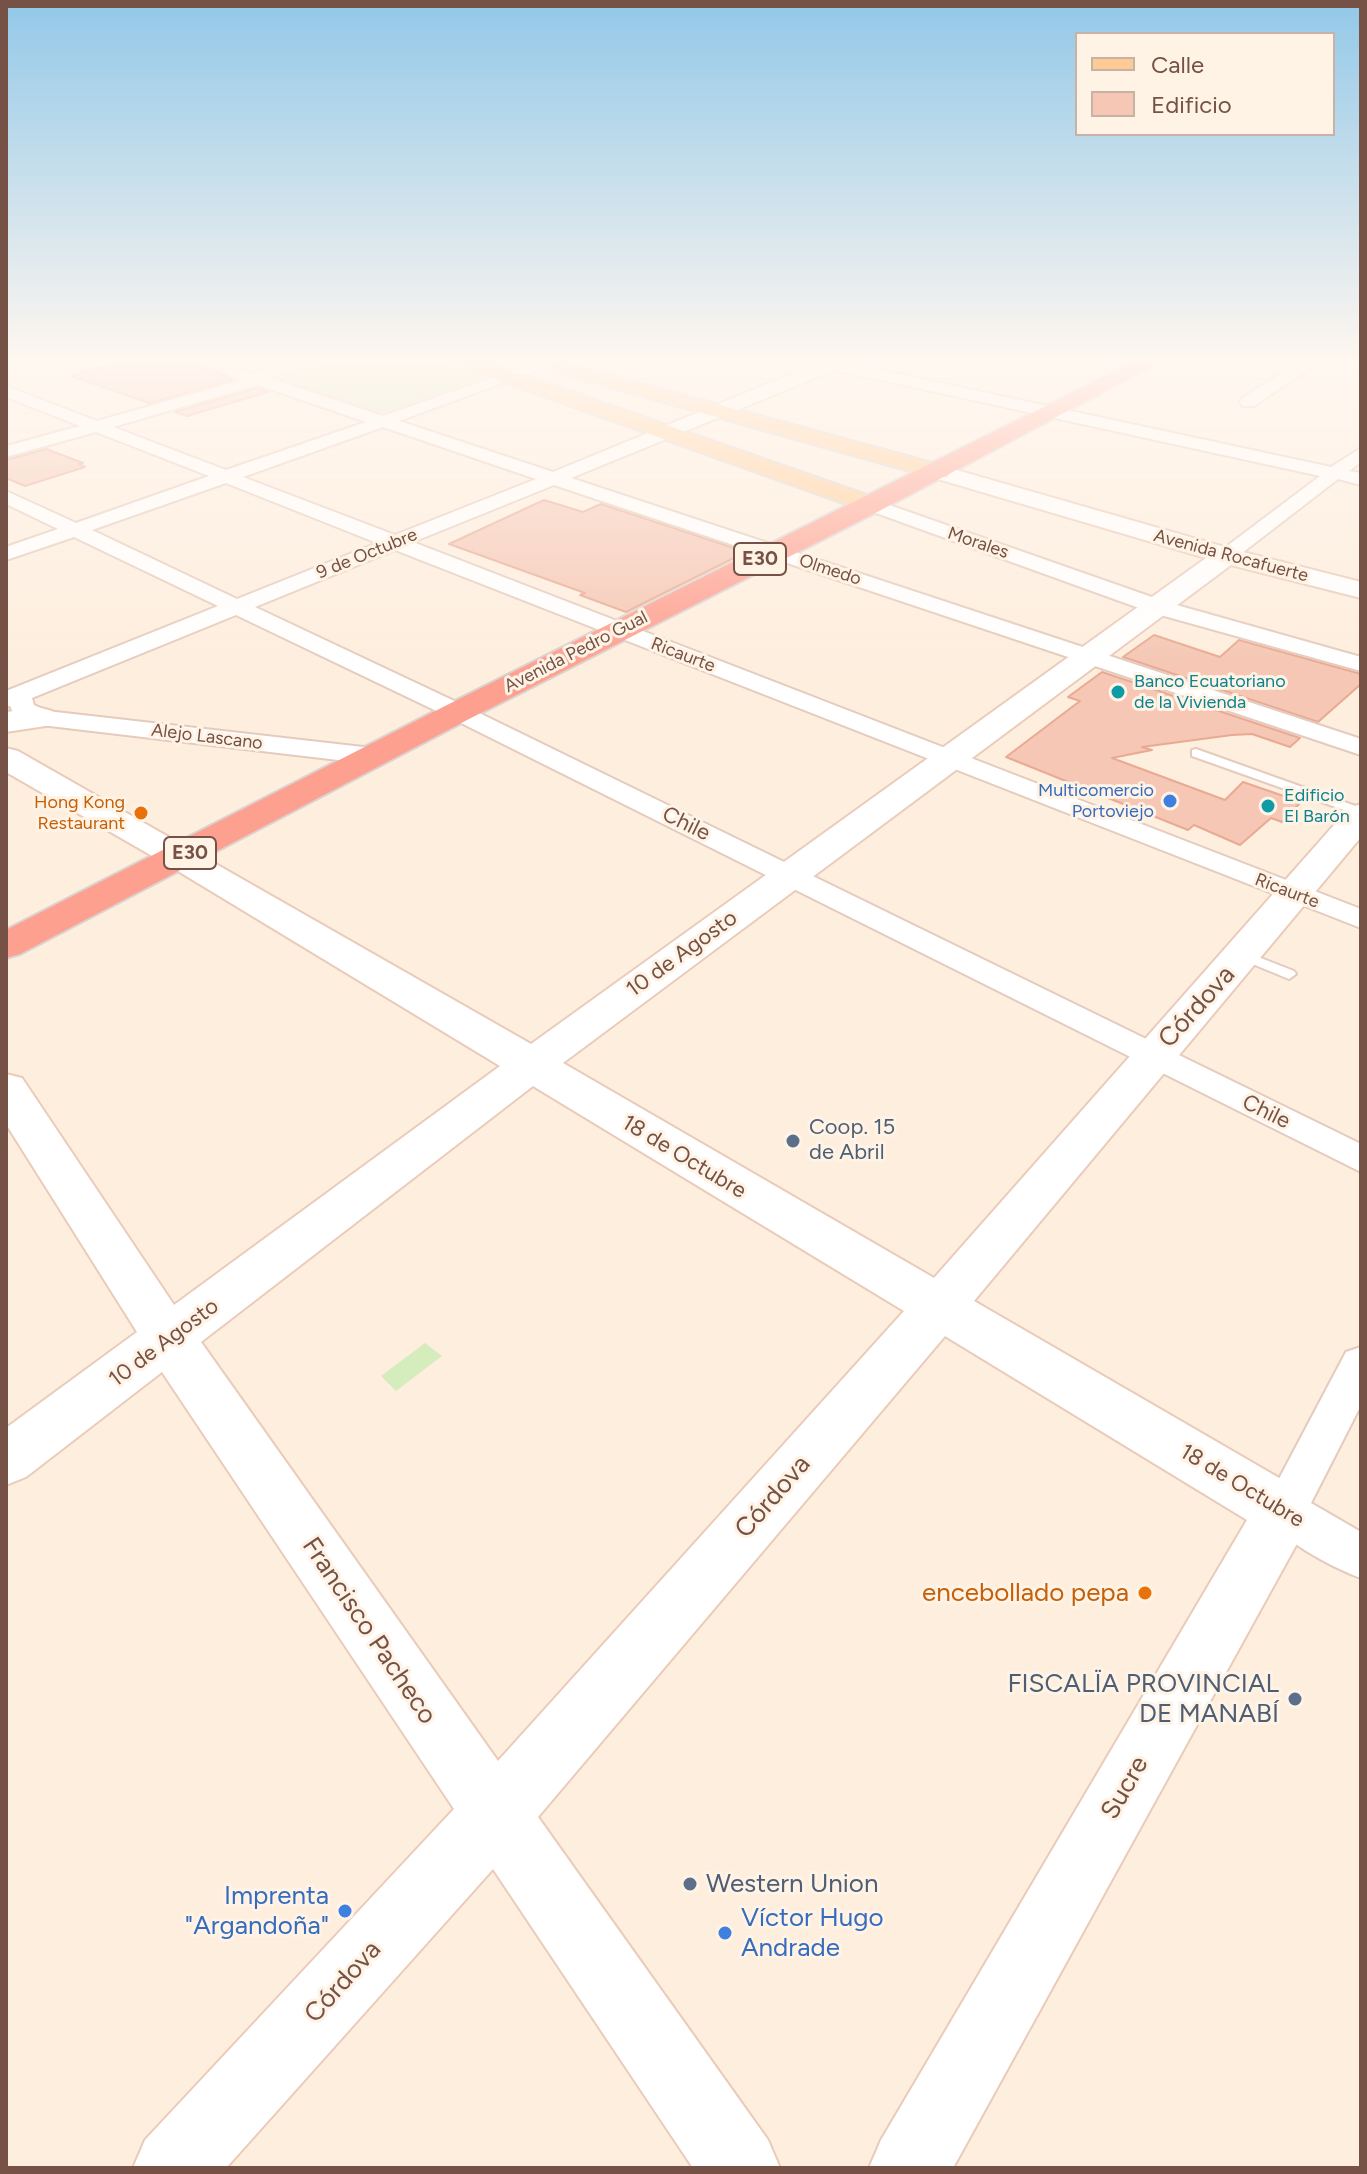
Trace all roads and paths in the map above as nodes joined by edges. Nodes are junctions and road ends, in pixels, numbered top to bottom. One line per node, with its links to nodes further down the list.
1 (194, 464): 12 (street, Ricaurte)
2 (262, 464): 12 (street)
3 (513, 464): 13 (street, Olmedo)
4 (588, 464): 13 (street, 9 de Octubre)
5 (756, 464): 16 (main road, Morales)
6 (912, 464): 10 (main road, Avenida Rocafuerte)
7 (953, 464): 10 (highway, Avenida Pedro Gual / E30)
8 (1295, 464): 11 (street)
9 (1346, 464): 11 (street, 10 de Agosto)
10 (939, 472): 16 (highway, Avenida Pedro Gual / E30); 21 (street, Avenida Rocafuerte)
11 (1335, 473): 14 (street); 21 (street, 10 de Agosto)
12 (226, 477): 17 (street); 18 (street, Ricaurte)
13 (555, 478): 18 (street, 9 de Octubre); 19 (street, Olmedo)
14 (1361, 479)
15 (6, 497): 17 (street, Chile)
16 (872, 505): 19 (highway, Avenida Pedro Gual / E30); 24 (street, Morales)
17 (77, 529): 20 (street); 23 (street, Chile)
18 (395, 543): 23 (street, 9 de Octubre); 25 (street, Ricaurte)
19 (776, 552): 25 (highway, Avenida Pedro Gual / E30); 26 (street, Olmedo)
20 (6, 554)
21 (1226, 556): 22 (street, Avenida Rocafuerte); 24 (street, 10 de Agosto)
22 (1361, 590)
23 (235, 607): 29 (street, 9 de Octubre); 30 (street, Chile)
24 (1158, 607): 26 (street, 10 de Agosto); 27 (street, Morales)
25 (619, 630): 30 (highway, Avenida Pedro Gual / E30); 37 (street, Ricaurte)
26 (1087, 656): 33 (street, Olmedo); 37 (street, 10 de Agosto)
27 (1361, 664)
28 (6, 700): 29 (street, Alejo Lascano)
29 (36, 705): 31 (street, Alejo Lascano); 32 (street); 35 (street, Alejo Lascano)
30 (458, 712): 35 (highway, Avenida Pedro Gual / E30); 40 (street, Chile)
31 (6, 716)
32 (6, 722)
33 (1361, 747)
34 (1196, 753): 38 (lane)
35 (372, 756): 39 (highway, Avenida Pedro Gual / E30)
36 (6, 758): 39 (street, 18 de Octubre)
37 (947, 758): 40 (street, 10 de Agosto); 41 (street, Ricaurte)
38 (1361, 814): 41 (street, Córdova)
39 (181, 857): 43 (highway, Avenida Pedro Gual / E30); 45 (street, 18 de Octubre)
40 (790, 875): 44 (street, Chile); 45 (street, 10 de Agosto)
41 (1294, 894): 42 (street, Ricaurte); 44 (street, Córdova)
42 (1361, 919)
43 (6, 946)
44 (1153, 1056): 47 (street, Chile); 48 (street, Córdova)
45 (530, 1066): 48 (street, 18 de Octubre); 49 (street, 10 de Agosto)
46 (6, 1089): 49 (street, Francisco Pacheco)
47 (1361, 1159)
48 (940, 1307): 52 (street, 18 de Octubre); 54 (street, Córdova)
49 (169, 1339): 51 (street, 10 de Agosto); 54 (street, Francisco Pacheco)
50 (1361, 1364): 52 (street, Sucre)
51 (6, 1460)
52 (1284, 1511): 53 (street, 18 de Octubre); 57 (street, Sucre)
53 (1361, 1557)
54 (495, 1816): 55 (street, Córdova); 56 (street, Francisco Pacheco)
55 (173, 2168)
56 (740, 2168)
57 (909, 2168)

